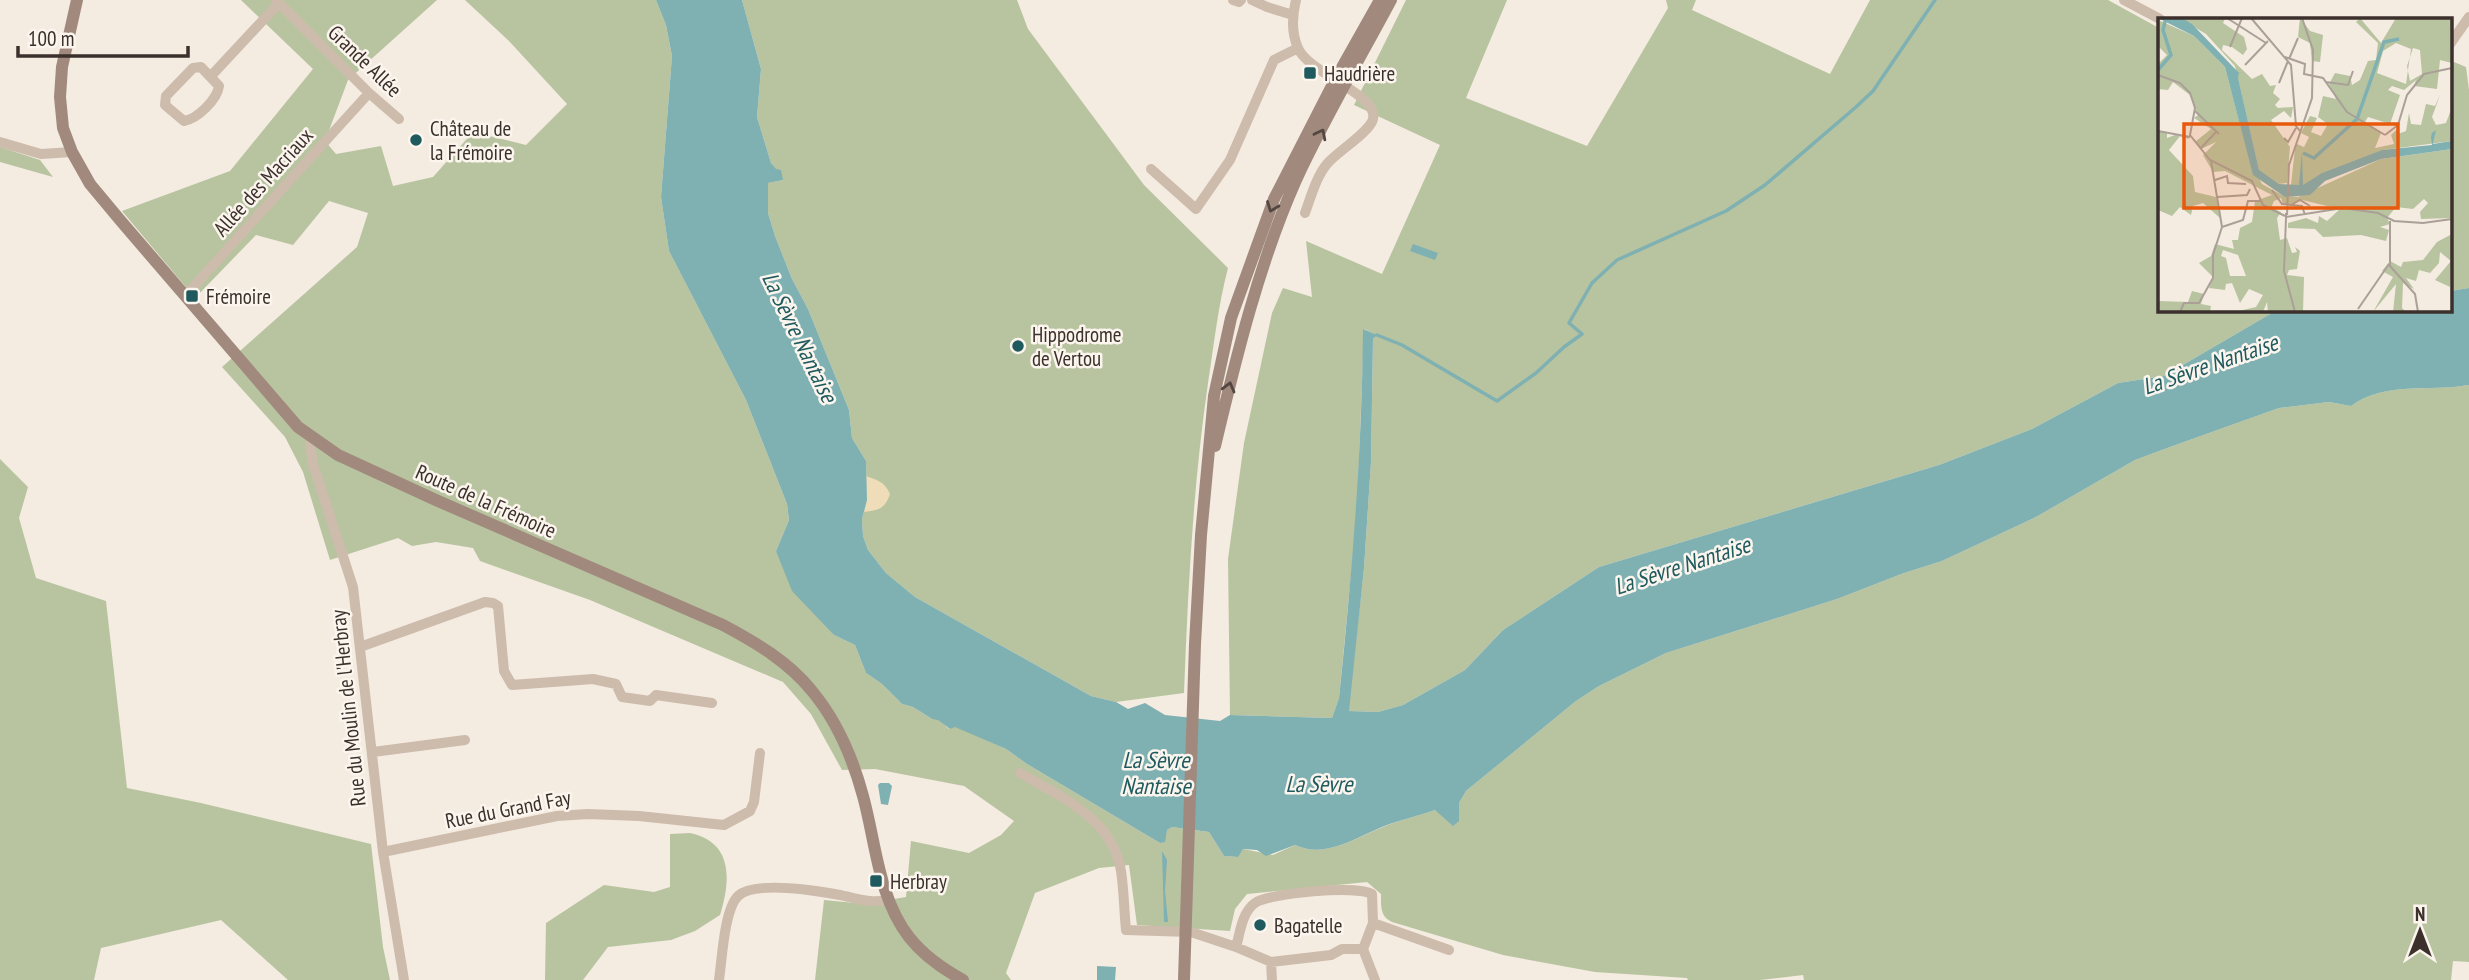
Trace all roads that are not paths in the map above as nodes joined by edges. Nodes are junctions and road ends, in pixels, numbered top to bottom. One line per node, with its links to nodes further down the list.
1 (77, 0): 20 (street, Route de la Frémoire)
2 (1233, 0): 3 (street)
3 (1241, 0)
4 (1252, 0): 10 (street)
5 (1296, 0): 10 (street)
6 (1380, 0): 16 (street)
7 (1391, 0): 16 (street)
8 (2124, 0): 12 (street)
9 (278, 2): 15 (street); 17 (street, Grande Allée)
10 (1293, 15): 14 (street)
11 (2469, 16): 13 (street)
12 (2158, 18)
13 (2452, 41)
14 (1298, 48): 16 (street); 21 (street)
15 (211, 76): 15 (street)
16 (1340, 84): 22 (street); 25 (street, one-way to 16); 25 (street, one-way to 25)
17 (369, 93): 18 (street, Grande Allée); 23 (street, Allée des Macriaux)
18 (399, 119)
19 (0, 142): 20 (street)
20 (72, 152): 23 (street, Route de la Frémoire)
21 (1151, 169)
22 (1305, 213)
23 (185, 296): 24 (street, Route de la Frémoire)
24 (312, 438): 26 (street, Rue du Moulin de l'Herbray); 33 (street, Route de la Frémoire)
25 (1207, 477): 35 (street)
26 (360, 647): 27 (street); 29 (street, Rue du Moulin de l'Herbray)
27 (712, 703)
28 (465, 740): 29 (street)
29 (373, 752): 32 (street, Rue du Moulin de l'Herbray)
30 (760, 754): 32 (street, Rue du Grand Fay)
31 (1020, 774): 35 (street)
32 (383, 852): 40 (street, Rue du Moulin de l'Herbray)
33 (888, 899): 41 (street); 42 (street, Route de la Frémoire)
34 (1373, 923): 36 (street); 37 (street); 38 (street)
35 (1186, 932): 36 (street); 43 (street)
36 (1236, 947): 39 (street)
37 (1363, 949): 39 (street); 45 (street)
38 (1449, 950)
39 (1271, 962): 44 (street)
40 (404, 980)
41 (719, 980)
42 (963, 980)
43 (1184, 980)
44 (1272, 980)
45 (1375, 980)

